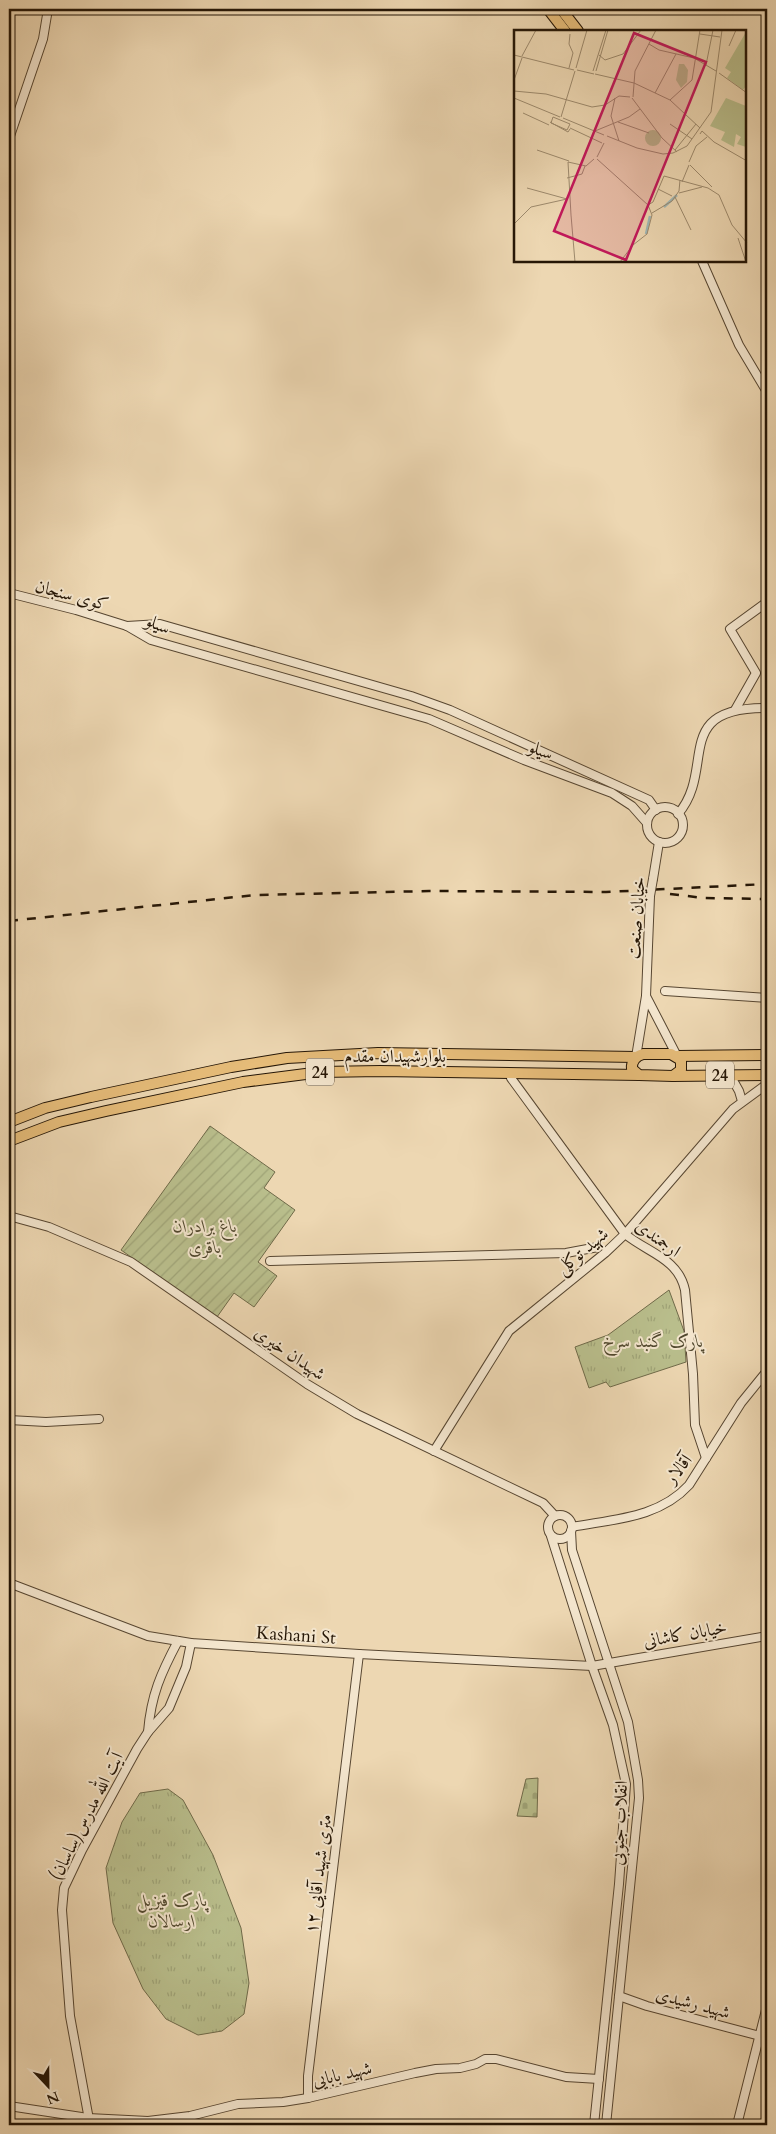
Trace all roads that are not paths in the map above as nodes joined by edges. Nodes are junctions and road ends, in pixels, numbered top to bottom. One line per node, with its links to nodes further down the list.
1 (48, 9): 6 (street)
2 (548, 9): 4 (main road)
3 (561, 9): 5 (main road)
4 (564, 30)
5 (577, 30)
6 (9, 139)
7 (702, 262): 8 (street)
8 (767, 392)
9 (9, 593): 11 (street, کوی سنجان)
10 (767, 602): 14 (street)
11 (127, 626): 13 (street, سیلو); 15 (street, سیلو)
12 (767, 708): 14 (street)
13 (450, 710): 15 (street); 16 (street, سیلو)
14 (734, 710): 19 (street)
15 (441, 724): 17 (street, سیلو)
16 (587, 772): 17 (street); 18 (street, سیلو)
17 (584, 782): 20 (street, سیلو)
18 (656, 810): 19 (street); 20 (street)
19 (678, 814): 21 (street)
20 (647, 823): 21 (street)
21 (659, 842): 23 (street, خیابان صنعت, bridge)
22 (665, 991): 24 (street)
23 (646, 996): 26 (street, خیابان صنعت); 27 (street, خیابان صنعت)
24 (767, 998)
25 (767, 1055): 26 (main road, 24)
26 (677, 1056): 27 (main road, 24); 32 (main road, 24)
27 (636, 1057): 29 (main road); 35 (main road, بلوارشهیدان مقدم / 24)
28 (512, 1073): 29 (main road, بلوارشهیدان مقدم / 24); 36 (main road, بلوارشهیدان مقدم / 24); 38 (street, ارجمندی)
29 (639, 1075): 32 (main road, 24)
30 (730, 1075): 31 (main road, 24); 32 (main road, 24); 34 (street)
31 (767, 1075)
32 (673, 1076)
33 (767, 1084): 34 (street, شهید توکلی)
34 (742, 1101): 38 (street, شهید توکلی)
35 (9, 1122)
36 (9, 1141)
37 (9, 1216): 44 (street, شهیدان خیری)
38 (625, 1234): 44 (street, شهید توکلی); 45 (street, ارجمندی)
39 (598, 1247): 40 (street)
40 (270, 1261)
41 (767, 1371): 45 (street, آقالار)
42 (99, 1419): 43 (street)
43 (9, 1420)
44 (434, 1451): 46 (street, شهیدان خیری)
45 (706, 1458): 47 (street, آقالار)
46 (555, 1516): 47 (street); 48 (street)
47 (572, 1529): 48 (street); 54 (street, انقلاب جنوبی)
48 (551, 1536): 55 (street, انقلاب جنوبی)
49 (9, 1583): 51 (street, Kashani St)
50 (767, 1636): 54 (street, خیابان کاشانی)
51 (178, 1641): 52 (street, Kashani St); 58 (street, آیت الله مدرس(ساسان))
52 (191, 1642): 53 (street, Kashani St); 58 (street, آیت الله مدرس(ساسان))
53 (358, 1654): 55 (street, Kashani St); 65 (street, ۱۲ متری شهید آقایی)
54 (608, 1662): 55 (street, خیابان کاشانی); 56 (street, انقلاب جنوبی)
55 (592, 1666): 57 (street, انقلاب جنوبی)
56 (628, 1722): 57 (street); 60 (street, انقلاب جنوبی)
57 (613, 1725): 59 (street, انقلاب جنوبی)
58 (148, 1732): 67 (street, آیت الله مدرس(ساسان))
59 (617, 1904): 60 (street); 64 (street, انقلاب جنوبی)
60 (628, 1905): 61 (street, انقلاب جنوبی)
61 (619, 1996): 63 (street, شهید رشیدی); 69 (street, انقلاب جنوبی)
62 (767, 2006): 63 (street)
63 (760, 2036): 70 (street)
64 (600, 2079): 65 (street, شهید بابایی); 68 (street, انقلاب جنوبی)
65 (308, 2098): 67 (street, شهید بابایی)
66 (9, 2106): 67 (street, شهید بابایی)
67 (89, 2122)
68 (594, 2125)
69 (606, 2125)
70 (737, 2125)

